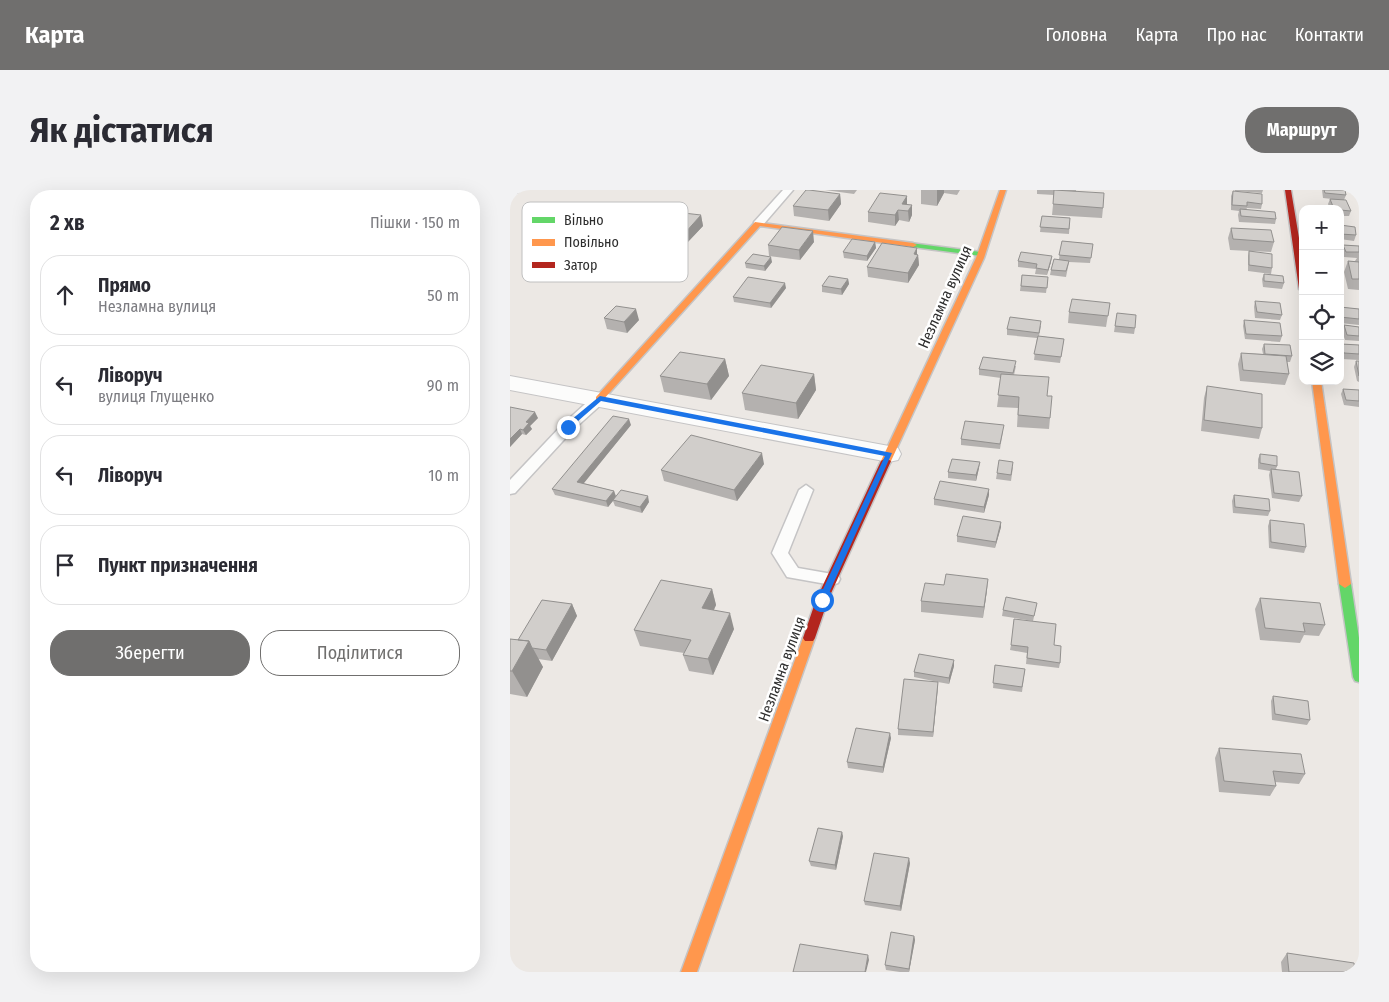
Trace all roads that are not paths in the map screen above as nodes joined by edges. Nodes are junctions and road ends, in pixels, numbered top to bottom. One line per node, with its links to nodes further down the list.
1 (788, 190): 4 (lane)
2 (1003, 190): 5 (street, Незламна вулиця)
3 (1288, 190): 6 (street)
4 (758, 224): 5 (street); 9 (street)
5 (981, 254): 10 (street, Незламна вулиця)
6 (1299, 263)
7 (510, 383): 9 (street)
8 (1317, 385): 14 (street)
9 (600, 398): 10 (street); 11 (lane)
10 (889, 454): 13 (street, Незламна вулиця)
11 (510, 489)
12 (806, 490): 13 (lane)
13 (832, 579): 15 (street, Незламна вулиця)
14 (1359, 677)
15 (689, 972)

